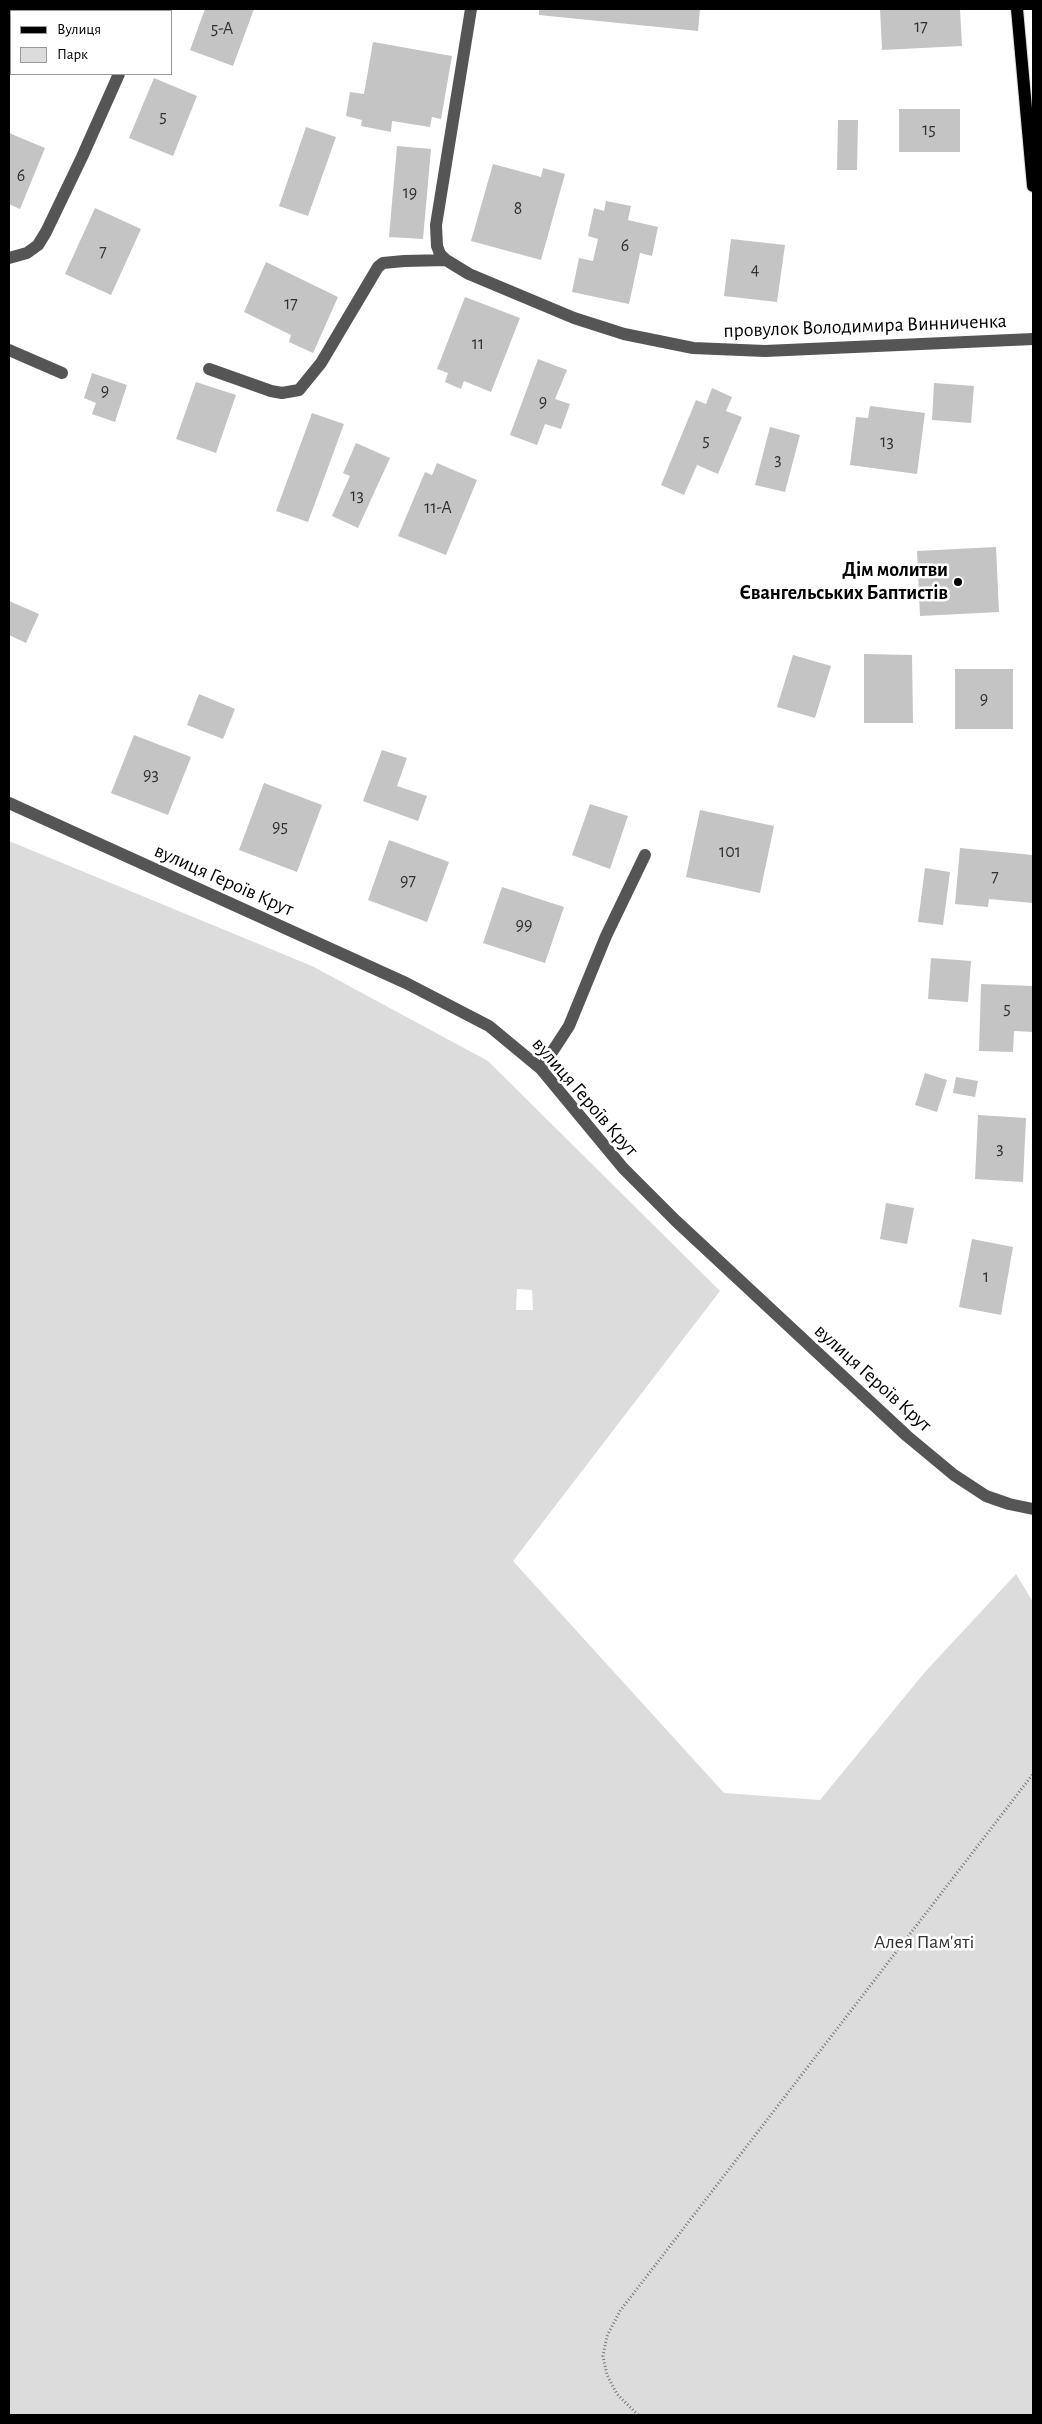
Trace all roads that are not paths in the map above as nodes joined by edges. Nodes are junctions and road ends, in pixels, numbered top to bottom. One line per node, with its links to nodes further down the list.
1 (471, 9): 6 (street)
2 (1017, 9): 4 (main road)
3 (119, 75): 5 (street)
4 (1033, 186)
5 (9, 258)
6 (446, 260): 7 (street, провулок Володимира Винниченка); 9 (street)
7 (1033, 339)
8 (9, 350): 10 (street)
9 (210, 369)
10 (62, 373)
11 (9, 803): 13 (street, вулиця Героїв Крут)
12 (645, 856): 13 (street)
13 (541, 1069): 14 (street, вулиця Героїв Крут)
14 (1033, 1509)

